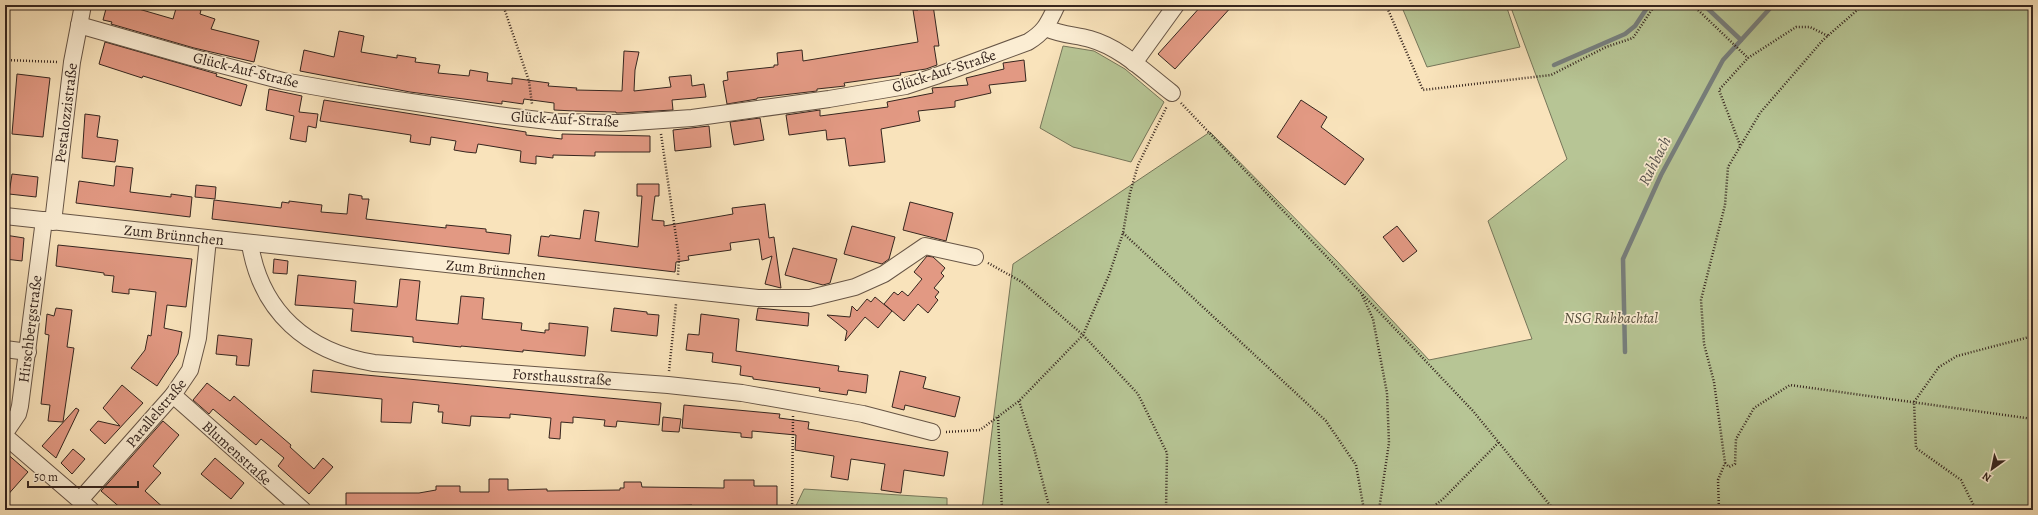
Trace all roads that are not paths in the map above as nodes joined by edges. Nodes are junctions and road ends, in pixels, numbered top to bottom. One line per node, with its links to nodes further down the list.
1 (83, 5): 4 (street, Pestalozzistraße)
2 (1056, 5): 5 (street)
3 (1176, 5): 6 (street)
4 (79, 25): 5 (street, Glück-Auf-Straße); 9 (street, Pestalozzistraße)
5 (1046, 28): 6 (street)
6 (1134, 63): 7 (street)
7 (1172, 93)
8 (5, 216): 9 (street, Zum Brünnchen)
9 (48, 221): 10 (street, Zum Brünnchen); 14 (street, Hirschbergstraße)
10 (208, 239): 11 (street, Zum Brünnchen); 15 (street, Parallelstraße)
11 (250, 244): 12 (street, Zum Brünnchen); 16 (street, Forsthausstraße)
12 (975, 257)
13 (5, 348): 14 (street)
14 (28, 352): 17 (street, Hirschbergstraße)
15 (173, 395): 18 (street, Parallelstraße); 19 (street, Blumenstraße)
16 (932, 432)
17 (5, 434): 18 (street)
18 (85, 505)
19 (303, 510)

